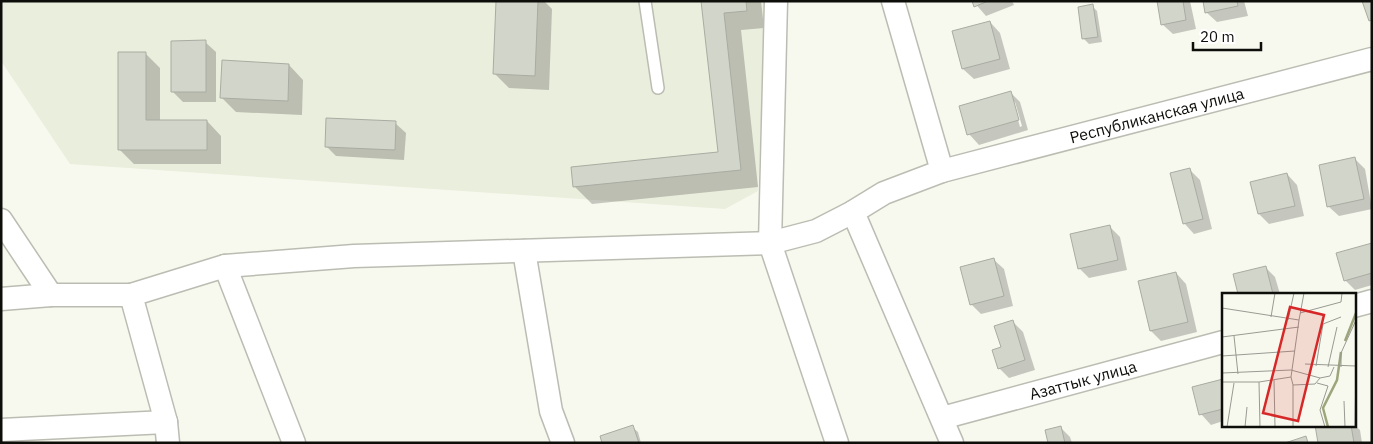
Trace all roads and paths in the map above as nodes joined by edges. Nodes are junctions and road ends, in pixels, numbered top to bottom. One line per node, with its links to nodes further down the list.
1 (645, 1): 5 (lane)
2 (776, 1): 9 (street)
3 (892, 1): 6 (street)
4 (1372, 59): 6 (street, Республиканская улица)
5 (658, 88)
6 (942, 171): 7 (street, Республиканская улица)
7 (853, 212): 9 (street, Республиканская улица); 18 (street)
8 (1, 220): 12 (street)
9 (770, 243): 10 (street, Республиканская улица); 23 (street)
10 (524, 251): 11 (street, Республиканская улица); 22 (street)
11 (225, 266): 13 (street, Республиканская улица); 21 (street)
12 (51, 295): 13 (street, Республиканская улица); 14 (street, Республиканская улица)
13 (131, 295): 20 (street)
14 (1, 299)
15 (1372, 301): 16 (street)
16 (1356, 305)
17 (1222, 342): 18 (street, Азаттык улица)
18 (942, 418): 24 (street)
19 (1, 430): 20 (street)
20 (167, 432)
21 (294, 443)
22 (563, 443)
23 (837, 443)
24 (952, 443)

